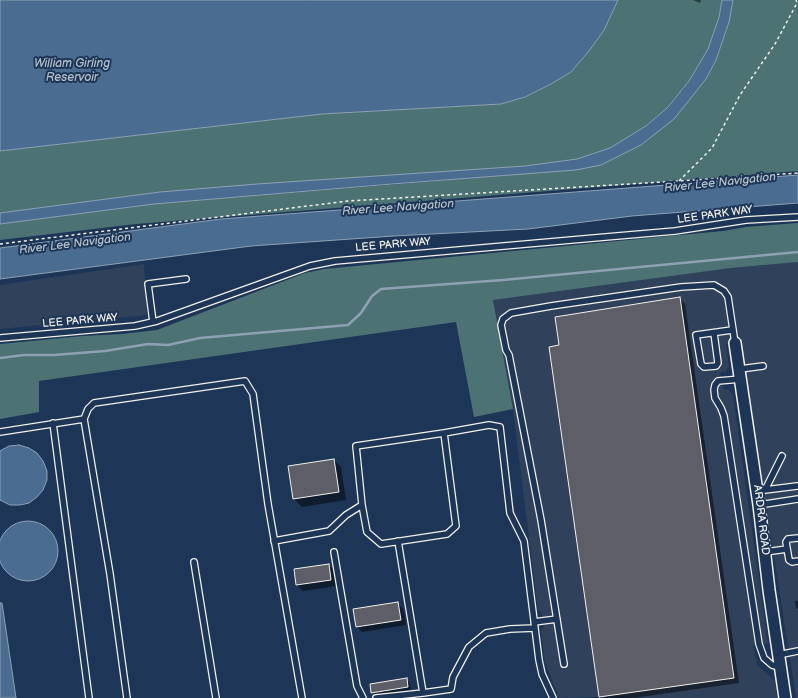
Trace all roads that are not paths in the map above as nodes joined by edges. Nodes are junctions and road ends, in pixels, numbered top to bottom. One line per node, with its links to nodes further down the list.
1 (798, 217): 3 (lane, LEE PARK WAY)
2 (186, 279): 3 (lane)
3 (153, 322): 6 (lane, LEE PARK WAY)
4 (732, 330): 5 (lane); 7 (lane); 28 (lane)
5 (714, 333): 5 (lane)
6 (0, 338)
7 (735, 343): 9 (street, ARDRA ROAD)
8 (763, 366): 9 (lane)
9 (741, 374): 16 (street, ARDRA ROAD); 31 (lane)
10 (84, 419): 11 (lane); 21 (lane); 35 (lane)
11 (53, 423): 12 (lane); 34 (lane)
12 (0, 432)
13 (444, 433): 18 (lane); 22 (lane); 29 (lane)
14 (782, 456): 16 (lane)
15 (797, 486): 16 (lane)
16 (761, 491): 19 (street, ARDRA ROAD)
17 (798, 499): 19 (lane)
18 (362, 505): 21 (lane); 22 (lane)
19 (760, 505): 25 (street, ARDRA ROAD)
20 (798, 538): 23 (lane)
21 (274, 541): 37 (lane)
22 (398, 541): 33 (lane)
23 (787, 549): 25 (lane); 26 (lane)
24 (334, 552): 38 (lane)
25 (765, 552): 31 (street, ARDRA ROAD)
26 (798, 561)
27 (194, 562): 36 (lane)
28 (557, 619): 29 (lane); 32 (lane)
29 (534, 625): 33 (lane); 40 (lane)
30 (798, 651): 31 (lane)
31 (779, 661): 41 (street, ARDRA ROAD)
32 (564, 664)
33 (424, 693): 39 (lane)
34 (89, 698)
35 (127, 698)
36 (216, 698)
37 (302, 698)
38 (363, 698)
39 (376, 698)
40 (553, 698)
41 (785, 698)

